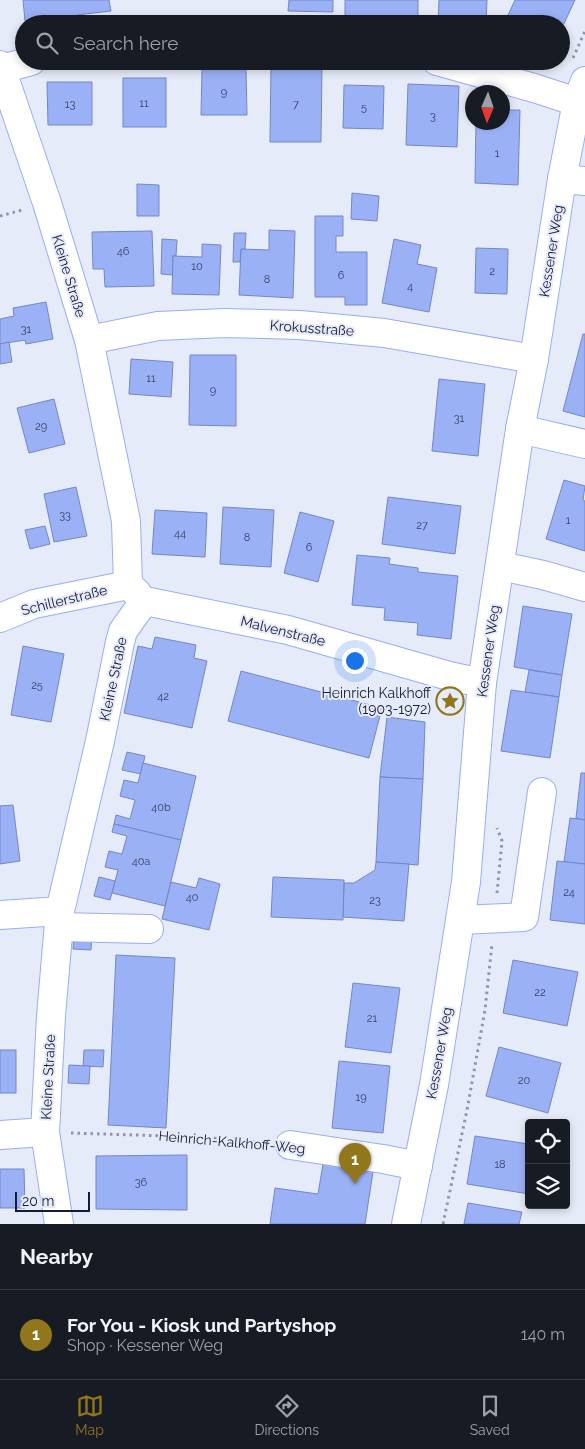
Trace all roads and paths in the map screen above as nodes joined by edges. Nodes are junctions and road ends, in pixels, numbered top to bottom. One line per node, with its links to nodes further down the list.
1 (15, 64): 2 (street)
2 (1, 67): 6 (street, Kleine Straße)
3 (469, 70): 4 (street)
4 (581, 91): 5 (street, Kessener Weg)
5 (574, 180): 7 (street, Kessener Weg)
6 (89, 340): 7 (street, Krokusstraße); 12 (street, Kleine Straße)
7 (534, 359): 8 (street, Kessener Weg)
8 (520, 429): 9 (street); 10 (street, Kessener Weg)
9 (585, 444)
10 (500, 566): 11 (street); 14 (street, Kessener Weg)
11 (585, 587)
12 (134, 592): 13 (street, Schillerstraße); 14 (street, Malvenstraße); 18 (street, Kleine Straße)
13 (0, 618)
14 (482, 683): 20 (street, Kessener Weg)
15 (542, 792): 19 (street)
16 (496, 824): 19 (path)
17 (0, 915): 18 (street)
18 (59, 919): 21 (street); 22 (street, Kleine Straße)
19 (494, 919): 20 (street); 28 (path)
20 (460, 920): 25 (street, Kessener Weg)
21 (149, 929)
22 (45, 1132): 23 (street); 24 (path, Heinrich-Kalkhoff-Weg); 26 (street, Kleine Straße)
23 (0, 1135)
24 (290, 1145): 25 (street, Heinrich-Kalkhoff-Weg)
25 (418, 1166): 27 (street, Kessener Weg)
26 (59, 1224)
27 (406, 1224)
28 (443, 1224)

